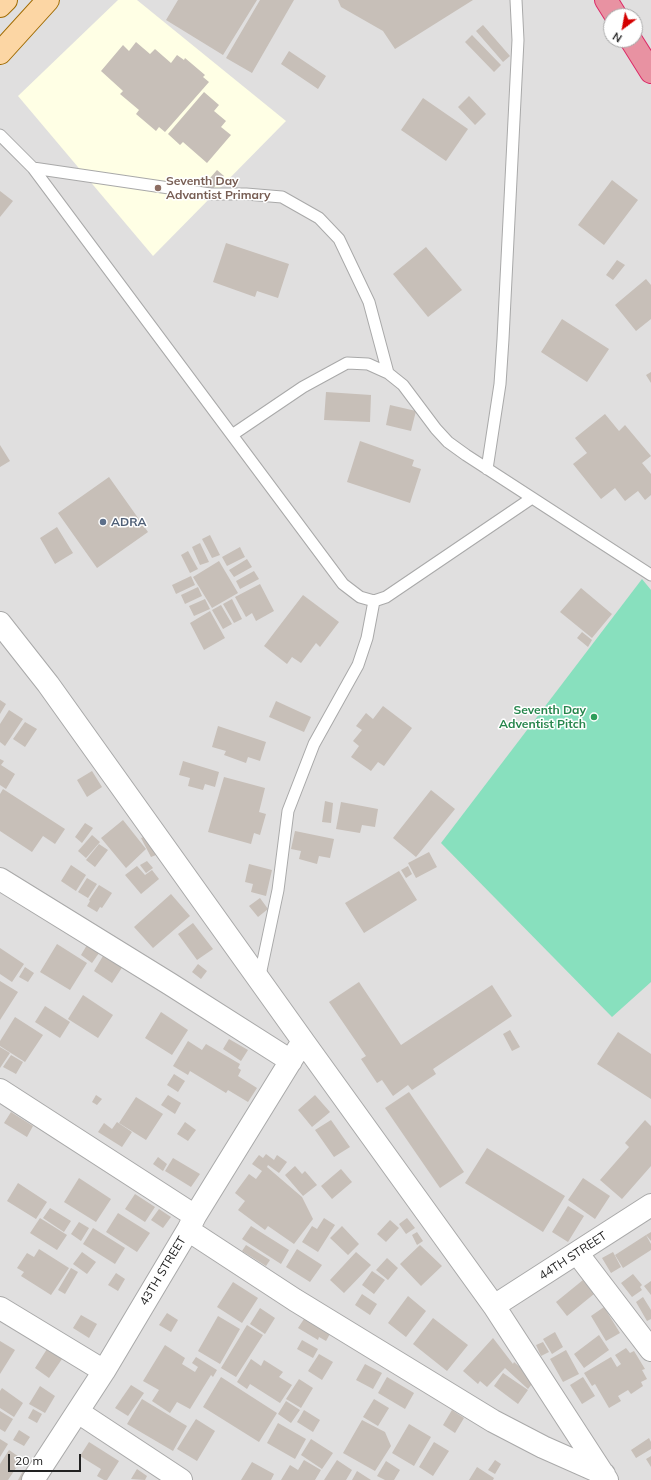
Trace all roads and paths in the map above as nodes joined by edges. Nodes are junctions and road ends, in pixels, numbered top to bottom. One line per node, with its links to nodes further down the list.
1 (6, 0): 4 (main road)
2 (48, 0): 6 (main road)
3 (516, 0): 12 (lane)
4 (0, 6)
5 (636, 48): 7 (highway)
6 (0, 53)
7 (651, 72)
8 (0, 135): 9 (lane)
9 (33, 168): 10 (lane); 11 (lane)
10 (388, 373): 11 (lane); 12 (lane)
11 (232, 435): 15 (lane)
12 (487, 469): 13 (lane)
13 (532, 498): 14 (lane); 15 (lane)
14 (651, 575)
15 (374, 601): 18 (lane)
16 (0, 622): 18 (street)
17 (0, 879): 20 (street)
18 (259, 980): 19 (street)
19 (303, 1041): 20 (street, 43TH STREET); 25 (street)
20 (291, 1061): 23 (street, 43TH STREET)
21 (0, 1090): 23 (street)
22 (651, 1205): 24 (street, 44TH STREET)
23 (192, 1223): 28 (street, 43TH STREET); 30 (street)
24 (577, 1253): 25 (street, 44TH STREET); 27 (street)
25 (494, 1306): 30 (street)
26 (0, 1308): 28 (street)
27 (651, 1350)
28 (104, 1371): 29 (street, 43TH STREET)
29 (78, 1412): 31 (street, 43TH STREET); 32 (street)
30 (606, 1477)
31 (33, 1480)
32 (181, 1480)

